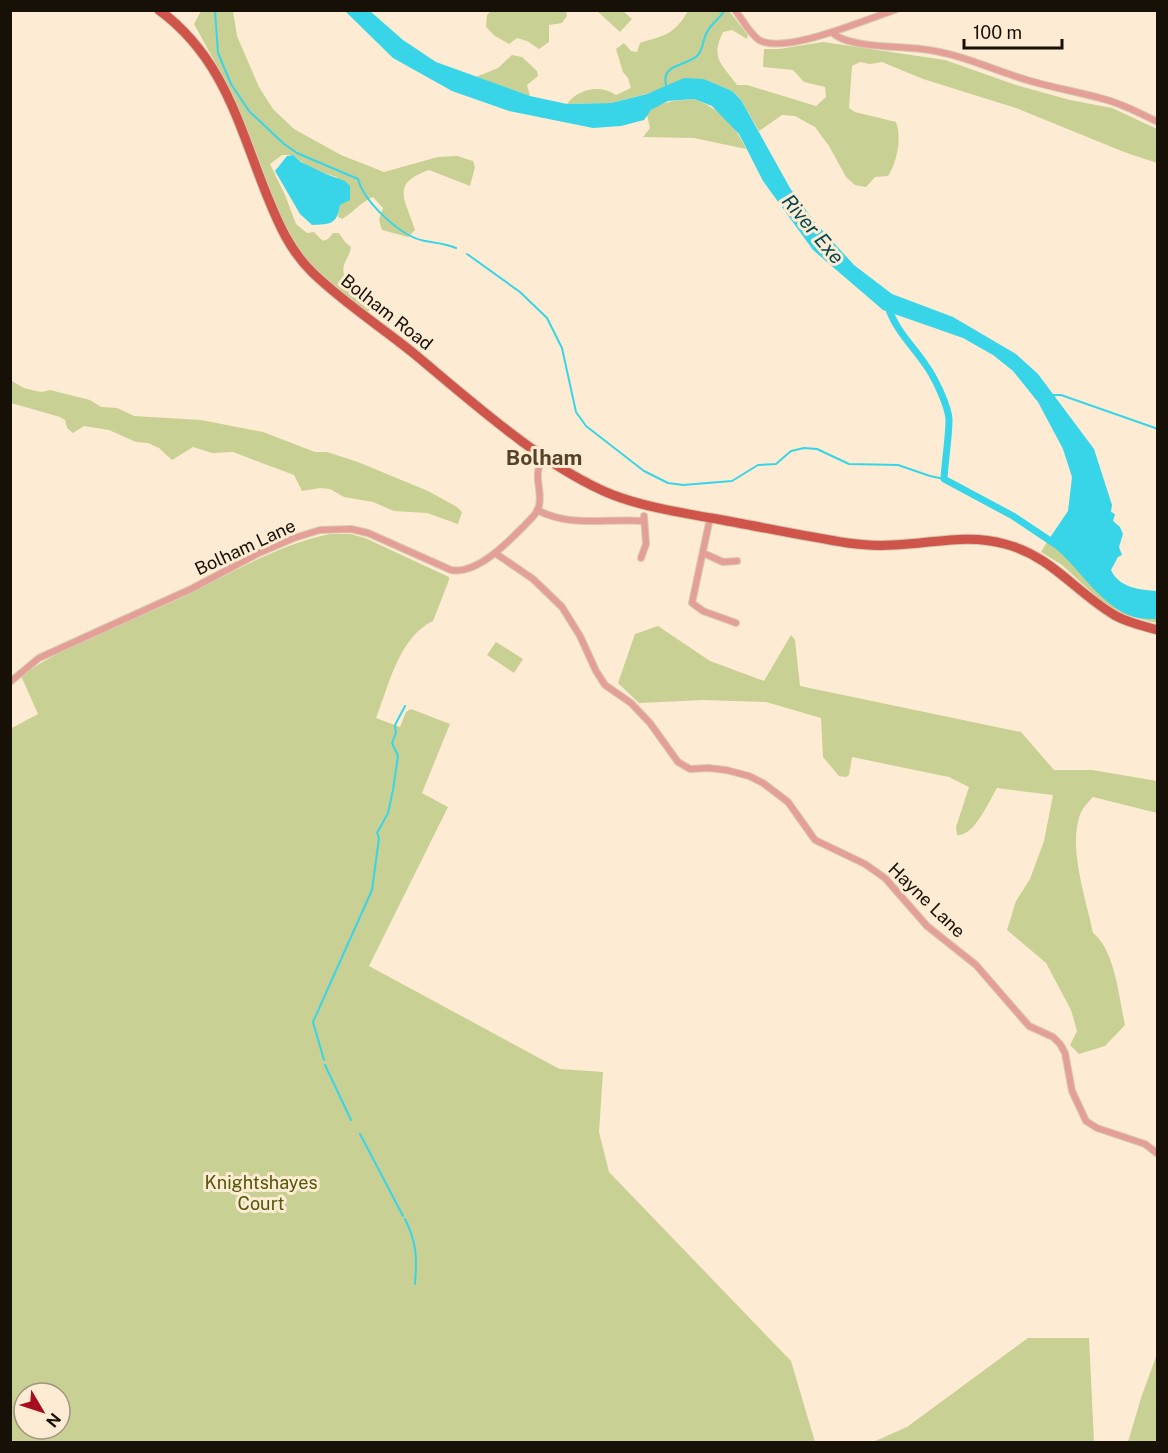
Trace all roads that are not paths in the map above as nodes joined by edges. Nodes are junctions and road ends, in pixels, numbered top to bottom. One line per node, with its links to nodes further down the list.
1 (159, 10): 6 (main road, Bolham Road)
2 (735, 10): 4 (street)
3 (895, 10): 4 (street)
4 (832, 32): 5 (street)
5 (1158, 122)
6 (544, 457): 7 (street); 8 (main road, Bolham Road)
7 (537, 510): 9 (street, Bolham Lane); 11 (street)
8 (710, 518): 10 (street); 16 (main road, Bolham Road)
9 (495, 553): 17 (street, Bolham Lane); 18 (street, Hayne Lane)
10 (703, 553): 12 (street); 13 (street)
11 (641, 558)
12 (737, 561)
13 (726, 620): 14 (street); 15 (street)
14 (736, 622)
15 (723, 628)
16 (1158, 630)
17 (10, 682)
18 (1158, 1154)

